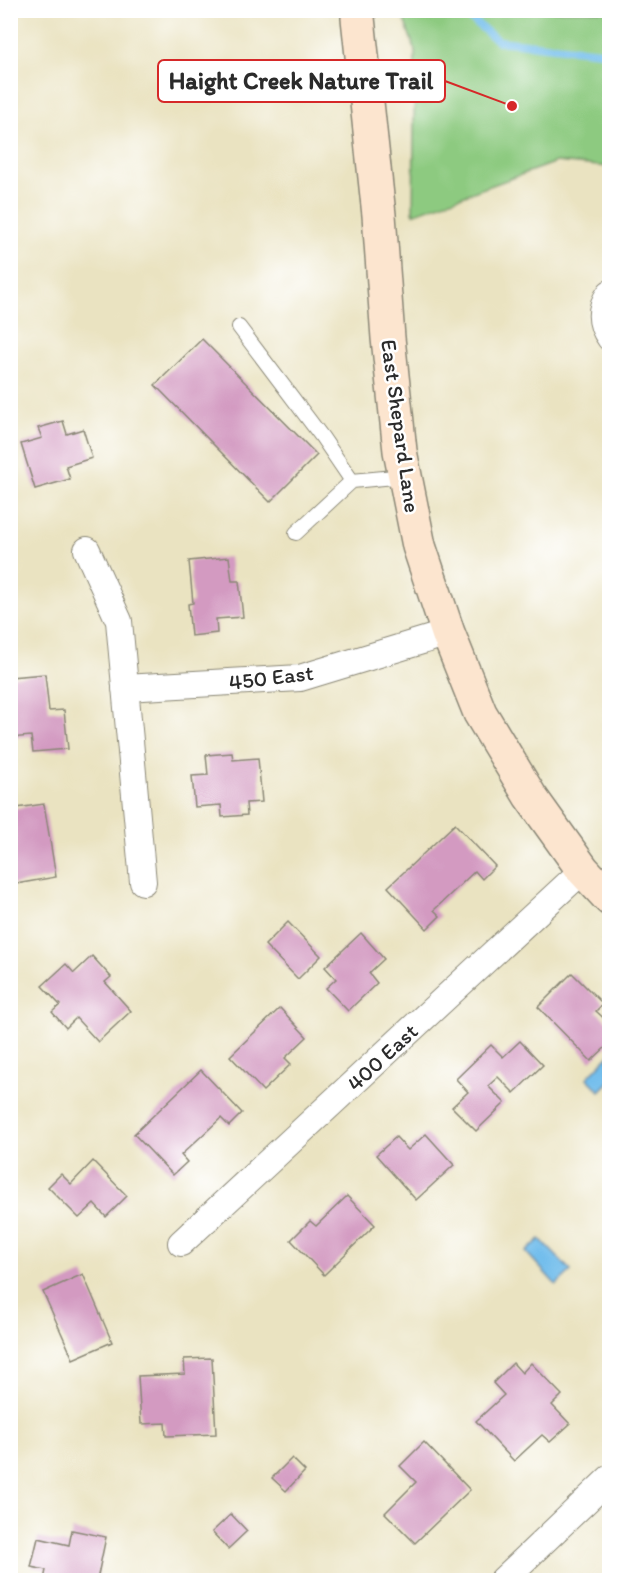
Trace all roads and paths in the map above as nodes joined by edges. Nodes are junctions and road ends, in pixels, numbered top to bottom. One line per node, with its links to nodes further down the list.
1 (357, 14): 5 (street, East Shepard Lane)
2 (609, 293): 4 (street)
3 (239, 327): 6 (lane)
4 (609, 338)
5 (405, 476): 6 (lane); 9 (street, East Shepard Lane)
6 (352, 481): 7 (lane)
7 (296, 533)
8 (87, 550): 10 (street)
9 (448, 633): 10 (street, 450 East); 11 (street, East Shepard Lane)
10 (125, 688): 12 (street)
11 (583, 870): 13 (street, East Shepard Lane); 14 (street, 400 East)
12 (143, 882)
13 (609, 899)
14 (181, 1243)
15 (609, 1478): 16 (street)
16 (503, 1581)

